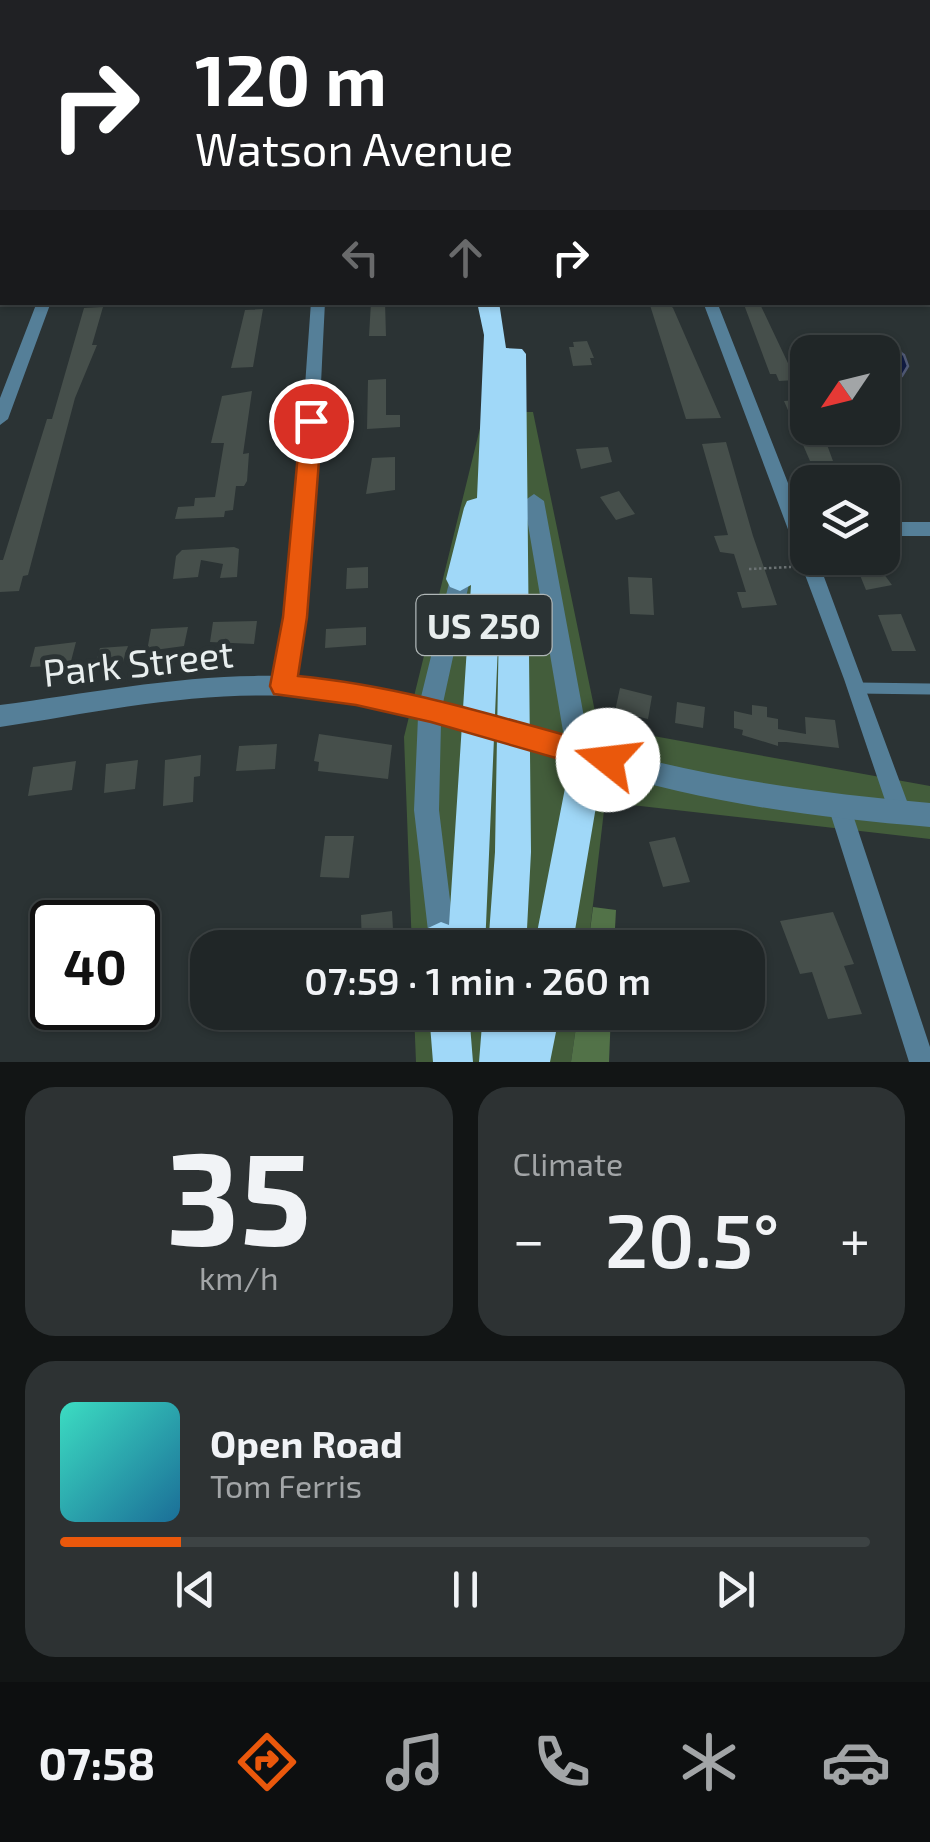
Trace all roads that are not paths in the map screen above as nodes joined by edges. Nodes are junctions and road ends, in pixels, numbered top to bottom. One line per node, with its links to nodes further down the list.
1 (43, 305): 7 (street)
2 (318, 305): 15 (street)
3 (489, 305): 8 (highway, US 250)
4 (506, 305): 6 (highway, US 250)
5 (711, 305): 9 (street)
6 (514, 404): 10 (highway); 26 (highway, US 250)
7 (0, 419)
8 (494, 433): 14 (highway); 25 (highway, US 250)
9 (790, 500)
10 (534, 501): 20 (street)
11 (900, 528): 12 (street)
12 (930, 529)
13 (817, 575): 16 (street)
14 (460, 579): 18 (street)
15 (283, 686): 18 (street, Park Street); 19 (street, Park Street)
16 (856, 688): 17 (lane); 22 (street)
17 (930, 689)
18 (431, 710): 20 (street, Park Street); 24 (street)
19 (0, 716)
20 (578, 750): 21 (street, Park Street); 27 (highway)
21 (839, 806): 22 (street, Park Street); 35 (street)
22 (900, 812): 23 (street, Park Street)
23 (930, 815)
24 (448, 930)
25 (451, 930)
26 (508, 930)
27 (557, 930)
28 (452, 1030): 32 (highway)
29 (461, 1030): 32 (highway)
30 (501, 1030): 33 (highway)
31 (537, 1030): 34 (highway)
32 (457, 1062)
33 (500, 1062)
34 (530, 1062)
35 (922, 1062)

